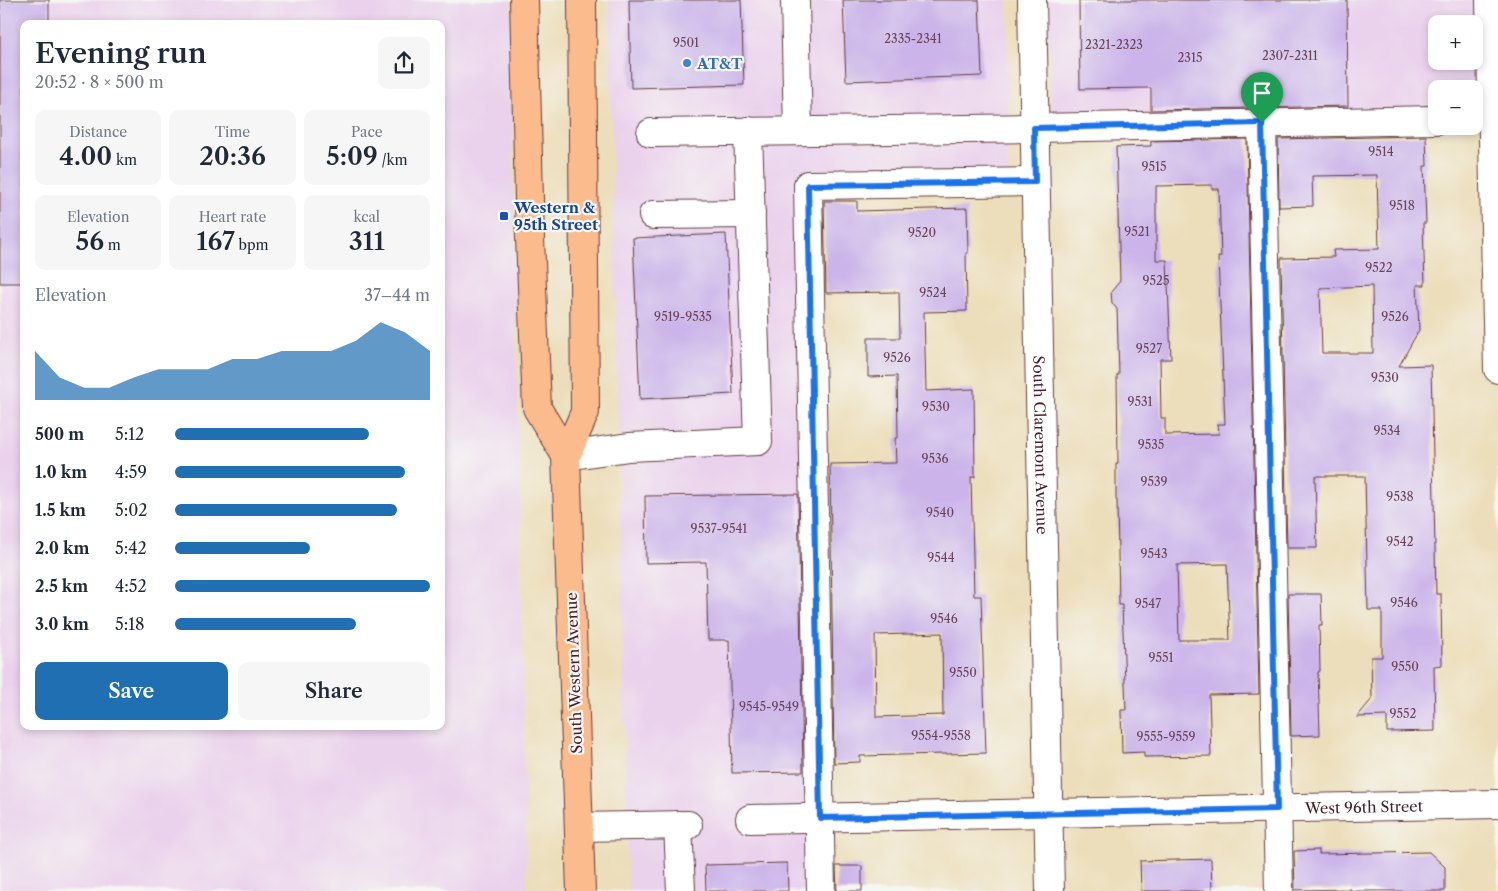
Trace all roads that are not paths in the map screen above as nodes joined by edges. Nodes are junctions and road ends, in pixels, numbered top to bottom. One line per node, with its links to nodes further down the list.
1 (524, 0): 17 (main road, South Western Avenue)
2 (582, 0): 17 (main road, South Western Avenue)
3 (795, 0): 11 (street)
4 (1032, 0): 9 (street, South Claremont Avenue)
5 (1490, 0): 6 (street)
6 (1488, 119): 16 (street)
7 (1428, 120): 8 (street)
8 (1262, 123): 9 (street); 19 (street)
9 (1034, 128): 11 (street); 13 (street, South Claremont Avenue)
10 (748, 131): 11 (street); 12 (street); 14 (street)
11 (798, 131)
12 (651, 133)
13 (1035, 182): 20 (street, South Claremont Avenue); 21 (street)
14 (751, 214): 15 (street); 17 (street)
15 (653, 215)
16 (1498, 369)
17 (566, 456): 23 (main road, South Western Avenue)
18 (1498, 804): 19 (street, West 96th Street)
19 (1277, 809): 20 (street, West 96th Street); 28 (street)
20 (1048, 813): 21 (street, West 96th Street); 27 (street, South Claremont Avenue)
21 (820, 818): 22 (street, West 96th Street); 26 (street)
22 (750, 819)
23 (579, 827): 24 (main road, South Western Avenue); 25 (street)
24 (581, 891)
25 (681, 891)
26 (822, 891)
27 (1050, 891)
28 (1279, 891)

